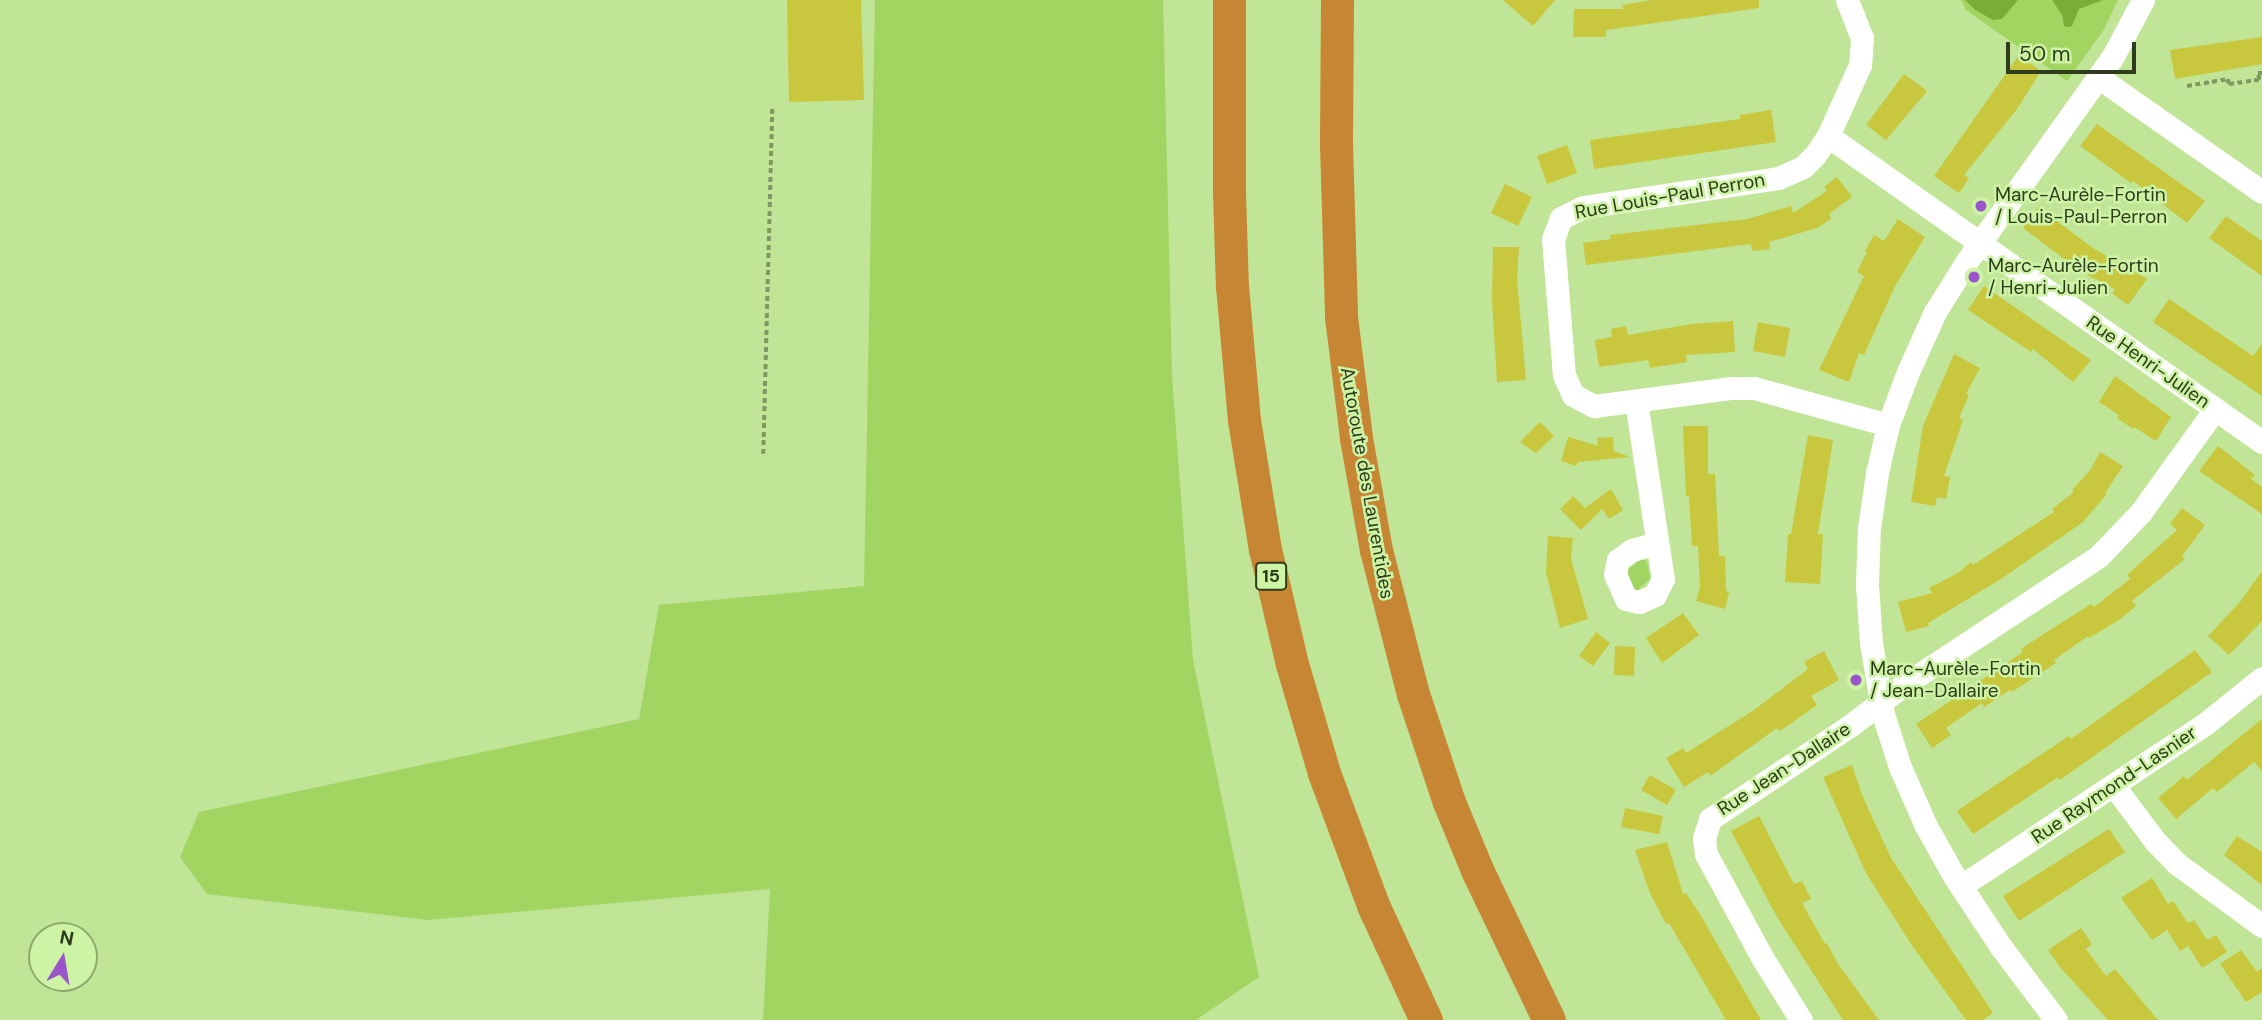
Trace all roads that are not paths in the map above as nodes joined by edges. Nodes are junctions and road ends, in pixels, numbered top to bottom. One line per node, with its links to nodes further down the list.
1 (1229, 0): 19 (highway, 15)
2 (1337, 0): 20 (highway, Autoroute des Laurentides)
3 (1847, 0): 6 (street, Rue Louis-Paul Perron)
4 (2143, 0): 5 (street)
5 (2098, 77): 7 (street); 8 (street)
6 (1828, 136): 8 (street, Rue Henri-Julien); 9 (street, Rue Louis-Paul Perron)
7 (2262, 192)
8 (1980, 243): 10 (street, Rue Henri-Julien); 11 (street)
9 (1636, 401): 11 (street, Rue Louis-Paul Perron); 13 (street)
10 (2215, 409): 12 (street, Rue Henri-Julien); 15 (street, Rue Jean-Dallaire)
11 (1888, 425): 15 (street)
12 (2262, 442)
13 (1657, 543)
14 (2262, 679): 16 (street, Rue Raymond-Lasnier)
15 (1881, 703): 17 (street); 21 (street, Rue Jean-Dallaire)
16 (2114, 786): 17 (street, Rue Raymond-Lasnier); 18 (street)
17 (1961, 886): 22 (street)
18 (2262, 926)
19 (1426, 1020)
20 (1549, 1020)
21 (1801, 1020)
22 (2056, 1020)

